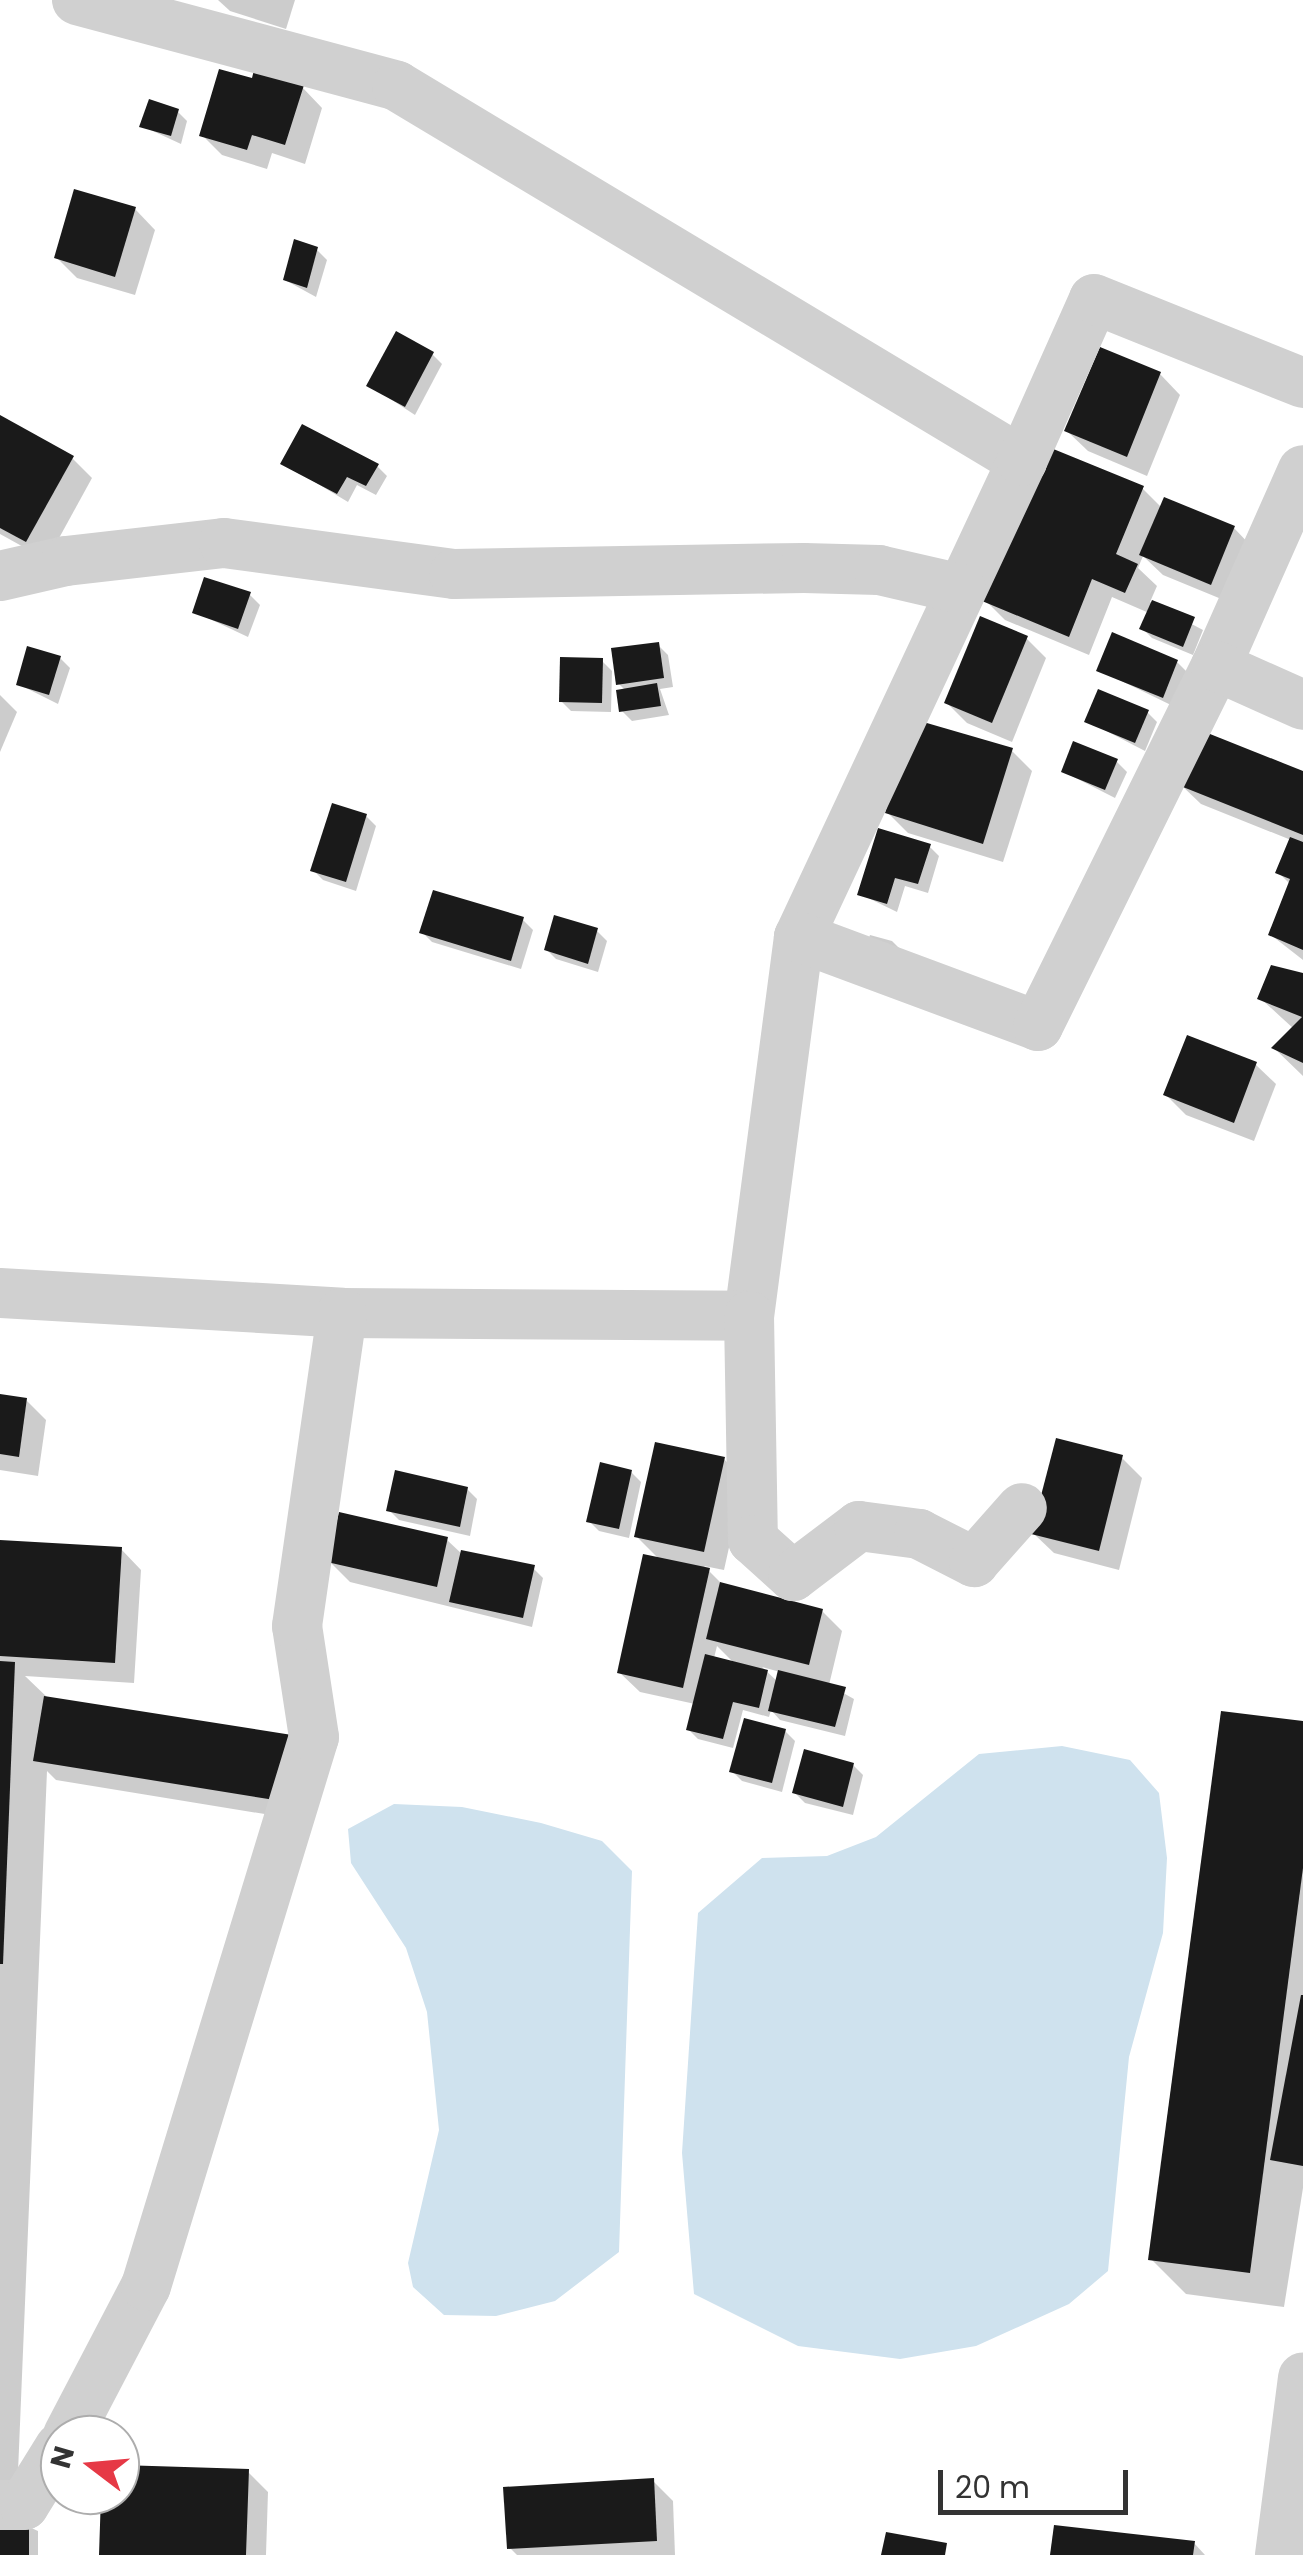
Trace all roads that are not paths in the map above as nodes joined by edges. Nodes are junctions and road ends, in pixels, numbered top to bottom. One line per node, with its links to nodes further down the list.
1 (78, 0): 3 (street)
2 (1303, 383): 3 (street)
3 (1022, 461): 6 (street)
4 (1303, 470): 7 (street)
5 (0, 576): 6 (street)
6 (961, 589): 9 (street)
7 (1216, 666): 8 (street); 9 (street)
8 (1303, 706)
9 (799, 937): 12 (street)
10 (0, 1293): 11 (street)
11 (342, 1313): 12 (street); 15 (street)
12 (750, 1316): 13 (street)
13 (1022, 1508)
14 (1303, 2377): 18 (street)
15 (78, 2415)
16 (40, 2480): 17 (street)
17 (0, 2506)
18 (1280, 2555)

